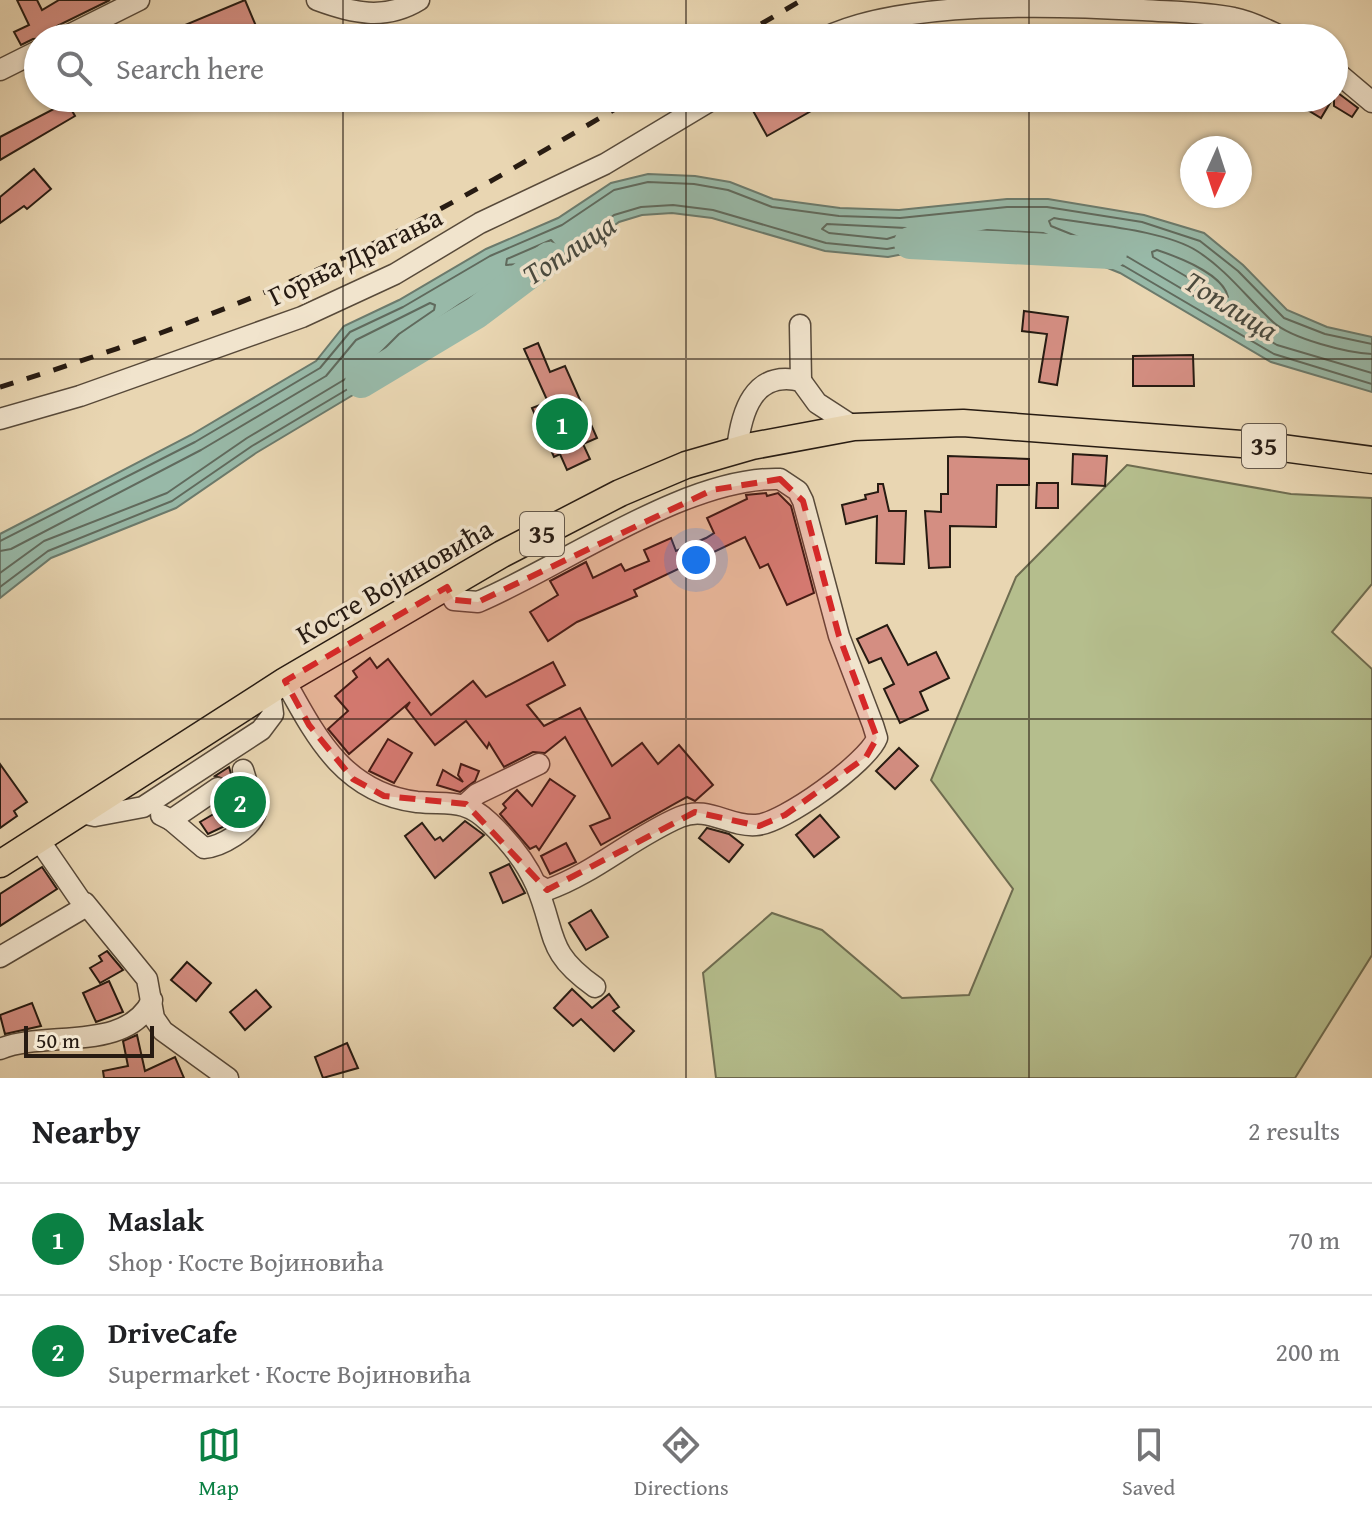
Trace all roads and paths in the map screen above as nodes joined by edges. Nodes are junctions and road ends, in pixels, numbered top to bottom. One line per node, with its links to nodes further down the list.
1 (139, 0): 4 (street)
2 (317, 0): 3 (street)
3 (419, 0)
4 (91, 24)
5 (856, 24): 6 (street)
6 (1252, 24)
7 (24, 58): 8 (street)
8 (0, 70)
9 (1348, 82): 10 (street)
10 (1372, 102)
11 (692, 112): 14 (street, Горња Драгања)
12 (800, 325): 13 (street)
13 (801, 381): 15 (street); 16 (street)
14 (0, 419)
15 (854, 427): 16 (main road, Косте Војиновића / 35); 17 (main road, Косте Војиновића / 35)
16 (737, 450): 18 (main road, Косте Војиновића / 35)
17 (1372, 460)
18 (447, 587): 19 (main road, Косте Војиновића / 35); 29 (street)
19 (278, 686): 20 (street); 23 (street); 25 (main road, Косте Војиновића / 35)
20 (261, 730): 22 (street); 24 (street, Косте Војиновића)
21 (539, 764): 23 (street)
22 (232, 778): 26 (street); 26 (street)
23 (466, 804): 29 (street)
24 (143, 807): 25 (street, Косте Војиновића); 26 (street)
25 (82, 813): 27 (main road, Косте Војиновића / 35)
26 (171, 820)
27 (39, 840): 28 (main road, Косте Војиновића / 35); 30 (street)
28 (0, 864)
29 (536, 884): 32 (street)
30 (85, 903): 31 (street); 33 (street)
31 (0, 957)
32 (595, 987)
33 (152, 1000): 34 (street); 35 (street)
34 (0, 1049)
35 (228, 1078)

